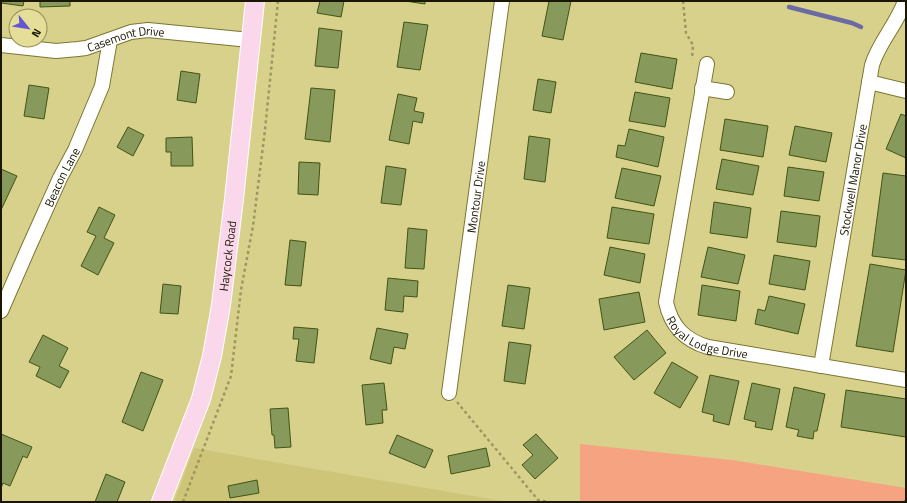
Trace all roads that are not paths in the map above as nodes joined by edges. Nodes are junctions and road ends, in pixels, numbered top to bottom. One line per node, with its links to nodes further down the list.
1 (255, 1): 5 (main road, Haycock Road)
2 (502, 1): 15 (street, Montour Drive)
3 (905, 1): 8 (street, Stockwell Manor Drive)
4 (110, 40): 5 (street, Casemont Drive); 6 (street, Casemont Drive); 12 (street, Beacon Lane)
5 (250, 40): 16 (main road, Haycock Road)
6 (1, 45)
7 (706, 64): 9 (street, Royal Lodge Drive)
8 (868, 82): 10 (street); 13 (street, Stockwell Manor Drive)
9 (702, 88): 11 (street); 13 (street, Royal Lodge Drive)
10 (906, 91)
11 (728, 92)
12 (1, 311)
13 (821, 366): 14 (street, Royal Lodge Drive)
14 (906, 380)
15 (449, 392)
16 (161, 502)

